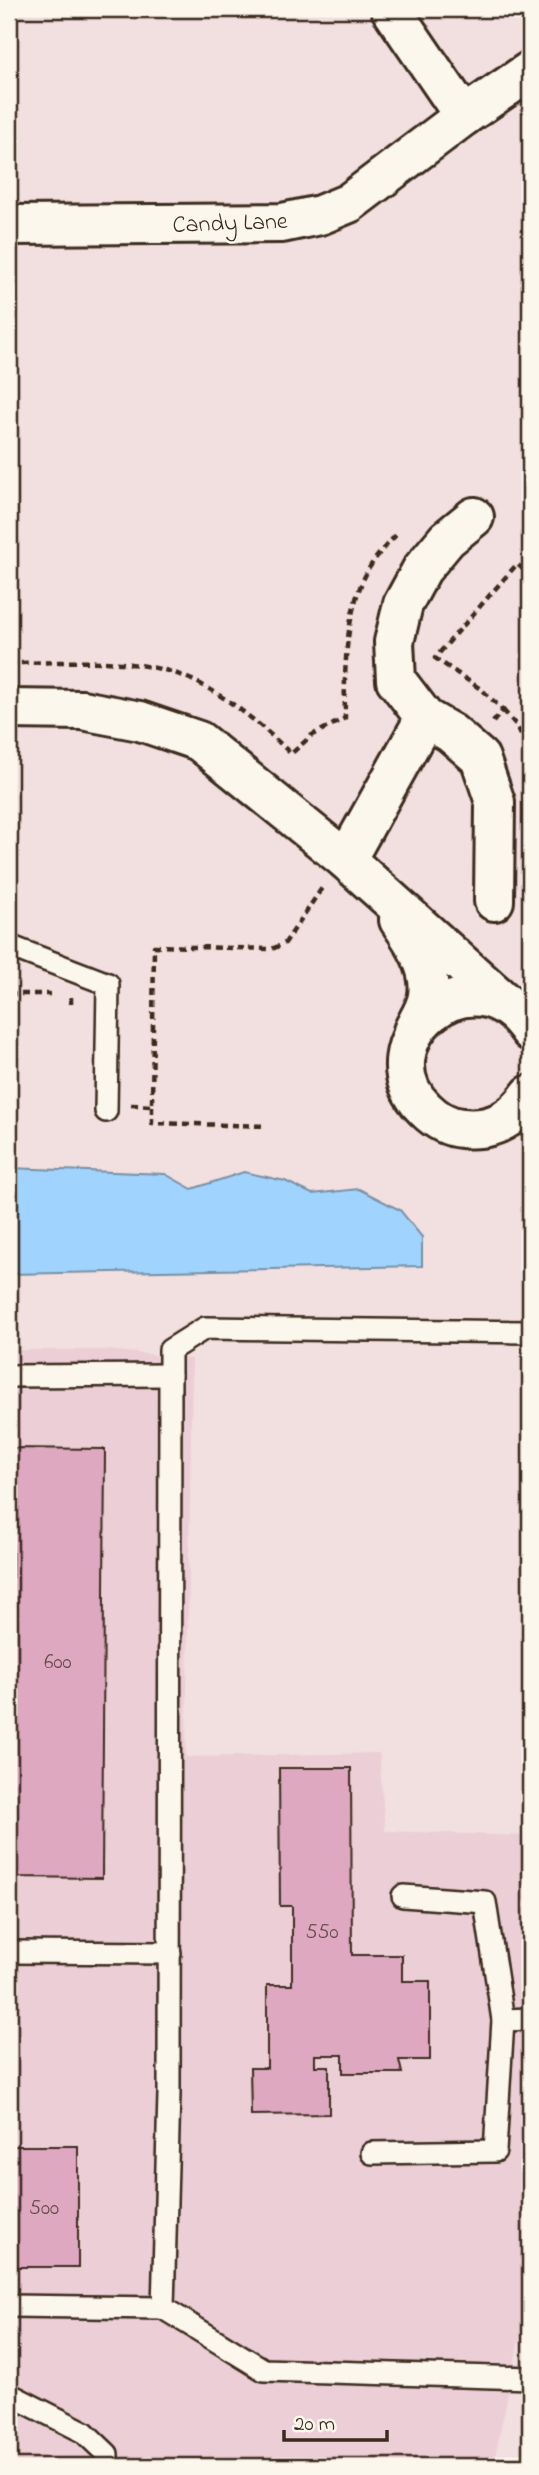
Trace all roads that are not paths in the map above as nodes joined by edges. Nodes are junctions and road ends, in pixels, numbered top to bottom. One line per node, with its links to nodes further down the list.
1 (391, 9): 3 (street)
2 (530, 71): 3 (street, Candy Lane)
3 (464, 116): 4 (street, Candy Lane)
4 (9, 225)
5 (474, 517): 7 (street)
6 (9, 709): 8 (street)
7 (425, 718): 8 (street); 10 (street)
8 (334, 873): 9 (street)
9 (374, 885): 12 (street); 13 (street)
10 (494, 901)
11 (9, 946): 15 (lane)
12 (520, 1019): 13 (street)
13 (411, 1036): 14 (street)
14 (530, 1095)
15 (106, 1107)
16 (530, 1332): 17 (lane)
17 (170, 1375): 18 (lane); 21 (lane)
18 (9, 1376)
19 (404, 1896): 23 (lane)
20 (9, 1952): 21 (lane)
21 (170, 1953): 26 (lane)
22 (530, 2019): 23 (lane)
23 (503, 2020): 24 (lane)
24 (372, 2153)
25 (9, 2306): 26 (lane)
26 (163, 2308): 27 (lane)
27 (530, 2378)
28 (9, 2394): 29 (lane)
29 (107, 2466)

